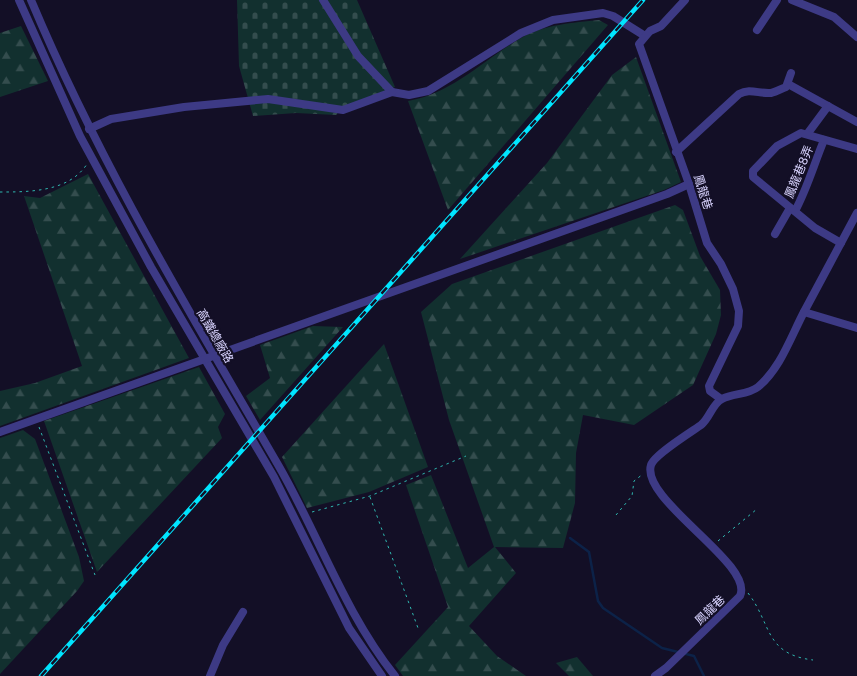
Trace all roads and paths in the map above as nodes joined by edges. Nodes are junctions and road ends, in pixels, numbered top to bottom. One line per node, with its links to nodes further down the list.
1 (19, 0): 20 (street, 高鐵總廠路)
2 (31, 0): 15 (street, 高鐵總廠路)
3 (323, 0): 12 (street)
4 (685, 0): 8 (street)
5 (777, 0): 7 (street)
6 (792, 0): 9 (street)
7 (758, 30)
8 (646, 36): 12 (street); 19 (street, 鳳龍巷)
9 (857, 37)
10 (790, 73): 11 (street)
11 (788, 84): 13 (street); 19 (street)
12 (392, 92): 15 (street)
13 (828, 106): 14 (street); 16 (street)
14 (857, 122)
15 (89, 129): 29 (street, 高鐵總廠路)
16 (808, 133): 17 (street, 鳳龍巷8弄); 23 (street, 鳳龍巷8弄)
17 (824, 140): 18 (street, 鳳龍巷8弄); 23 (street, 鳳龍巷8弄)
18 (857, 149)
19 (676, 152): 21 (street, 鳳龍巷)
20 (91, 156): 22 (path); 30 (street, 高鐵總廠路)
21 (689, 184): 29 (street); 31 (street, 鳳龍巷)
22 (0, 192)
23 (792, 210): 25 (street); 26 (street, 鳳龍巷8弄)
24 (857, 213): 26 (street)
25 (775, 234)
26 (841, 243): 27 (street)
27 (804, 312): 28 (street); 31 (street)
28 (857, 328)
29 (213, 356): 30 (street); 38 (street, 高鐵總廠路)
30 (204, 359): 32 (street); 47 (street, 高鐵總廠路)
31 (721, 399): 35 (street)
32 (36, 419): 33 (street); 41 (path)
33 (0, 432)
34 (466, 456): 36 (path)
35 (650, 470): 39 (path); 40 (street)
36 (370, 496): 38 (path); 44 (path)
37 (757, 509): 40 (path)
38 (304, 514): 48 (street, 高鐵總廠路)
39 (616, 515)
40 (711, 546): 42 (street)
41 (95, 575)
42 (743, 590): 45 (path); 49 (street, 鳳龍巷)
43 (243, 612): 46 (street)
44 (418, 628)
45 (813, 660)
46 (210, 676)
47 (382, 676)
48 (395, 676)
49 (654, 676)

